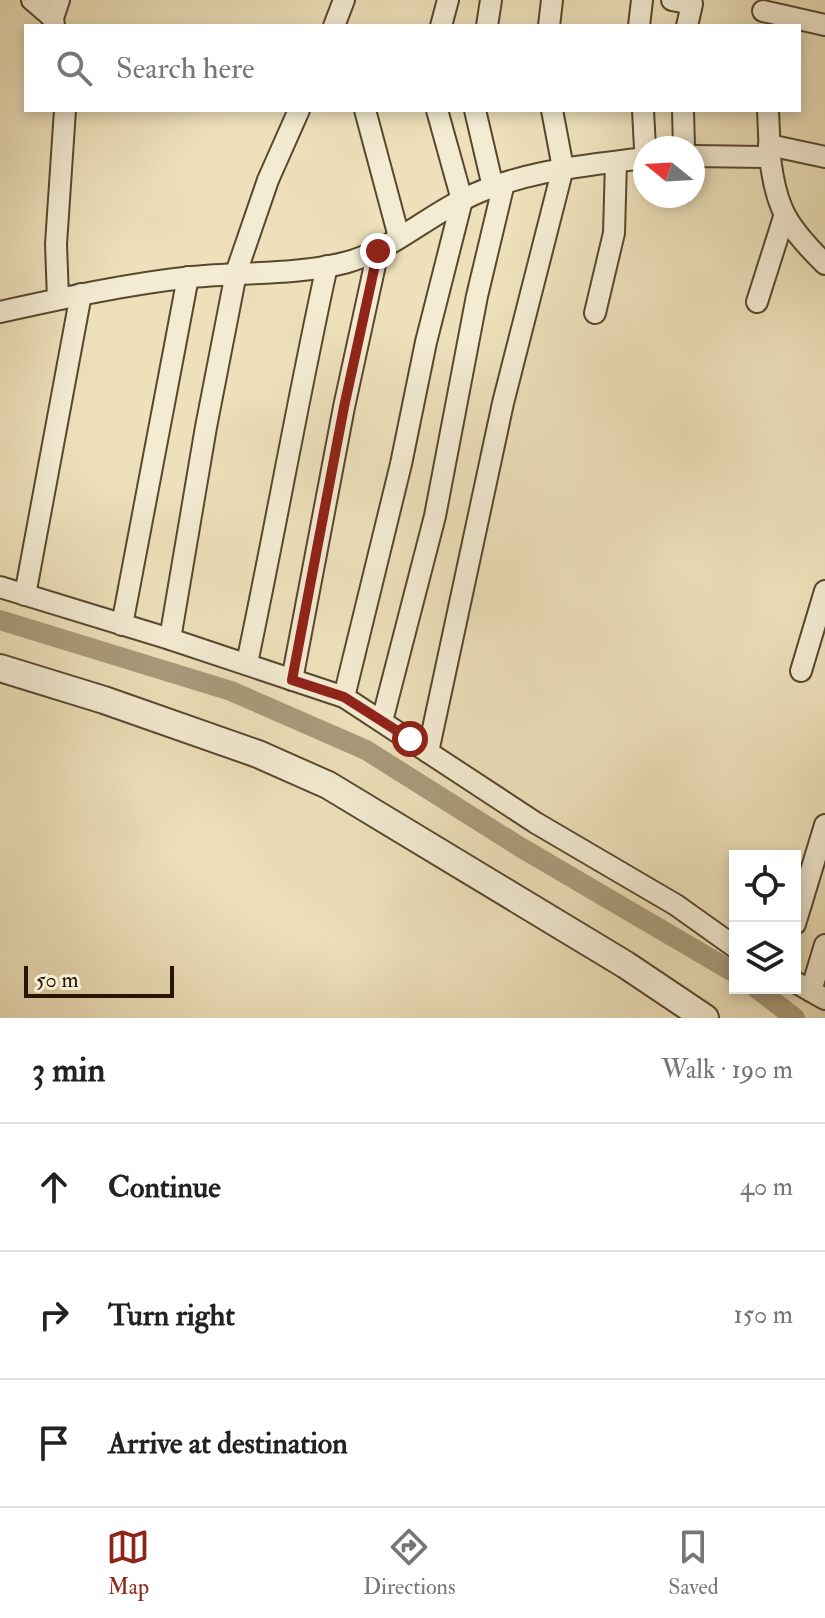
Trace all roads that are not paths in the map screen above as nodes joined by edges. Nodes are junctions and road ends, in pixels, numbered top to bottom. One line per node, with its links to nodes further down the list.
1 (32, 0): 9 (street)
2 (344, 0): 10 (street)
3 (448, 0): 11 (street)
4 (491, 0): 12 (street)
5 (552, 0): 13 (street)
6 (642, 0): 14 (street)
7 (672, 0): 15 (street)
8 (763, 12): 16 (street)
9 (55, 15)
10 (335, 24)
11 (442, 24)
12 (487, 24)
13 (549, 24)
14 (639, 24)
15 (687, 24)
16 (825, 25)
17 (65, 112): 44 (street)
18 (298, 112): 41 (street)
19 (366, 112): 37 (street)
20 (438, 112): 35 (street)
21 (476, 112): 34 (street)
22 (552, 112): 33 (street)
23 (643, 112): 26 (street)
24 (683, 112): 27 (street)
25 (768, 112): 28 (street)
26 (644, 136)
27 (684, 136)
28 (770, 151): 29 (street); 30 (street); 36 (street)
29 (705, 155)
30 (825, 157)
31 (633, 160): 32 (street)
32 (616, 162): 33 (street); 47 (street)
33 (563, 168): 34 (street); 59 (street)
34 (499, 185): 35 (street); 58 (street)
35 (462, 200): 37 (street); 57 (street)
36 (784, 217): 39 (street); 45 (street)
37 (399, 237): 38 (street)
38 (378, 251): 40 (street); 56 (street)
39 (825, 264)
40 (327, 266): 41 (street); 53 (street)
41 (236, 273): 42 (street); 52 (street)
42 (188, 277): 43 (street); 51 (street)
43 (81, 294): 44 (street); 50 (street)
44 (58, 299): 46 (street)
45 (757, 302)
46 (0, 312)
47 (595, 313)
48 (0, 587): 50 (street)
49 (825, 591): 55 (street)
50 (25, 595): 51 (street)
51 (122, 625): 52 (street)
52 (170, 639): 53 (street)
53 (247, 663): 56 (street)
54 (0, 668): 65 (street)
55 (801, 671)
56 (292, 680): 57 (street)
57 (344, 697): 58 (street)
58 (382, 721): 59 (street)
59 (428, 752): 62 (street)
60 (825, 825): 61 (street)
61 (796, 922)
62 (729, 943)
63 (825, 945): 64 (street)
64 (810, 991)
65 (705, 1018)

